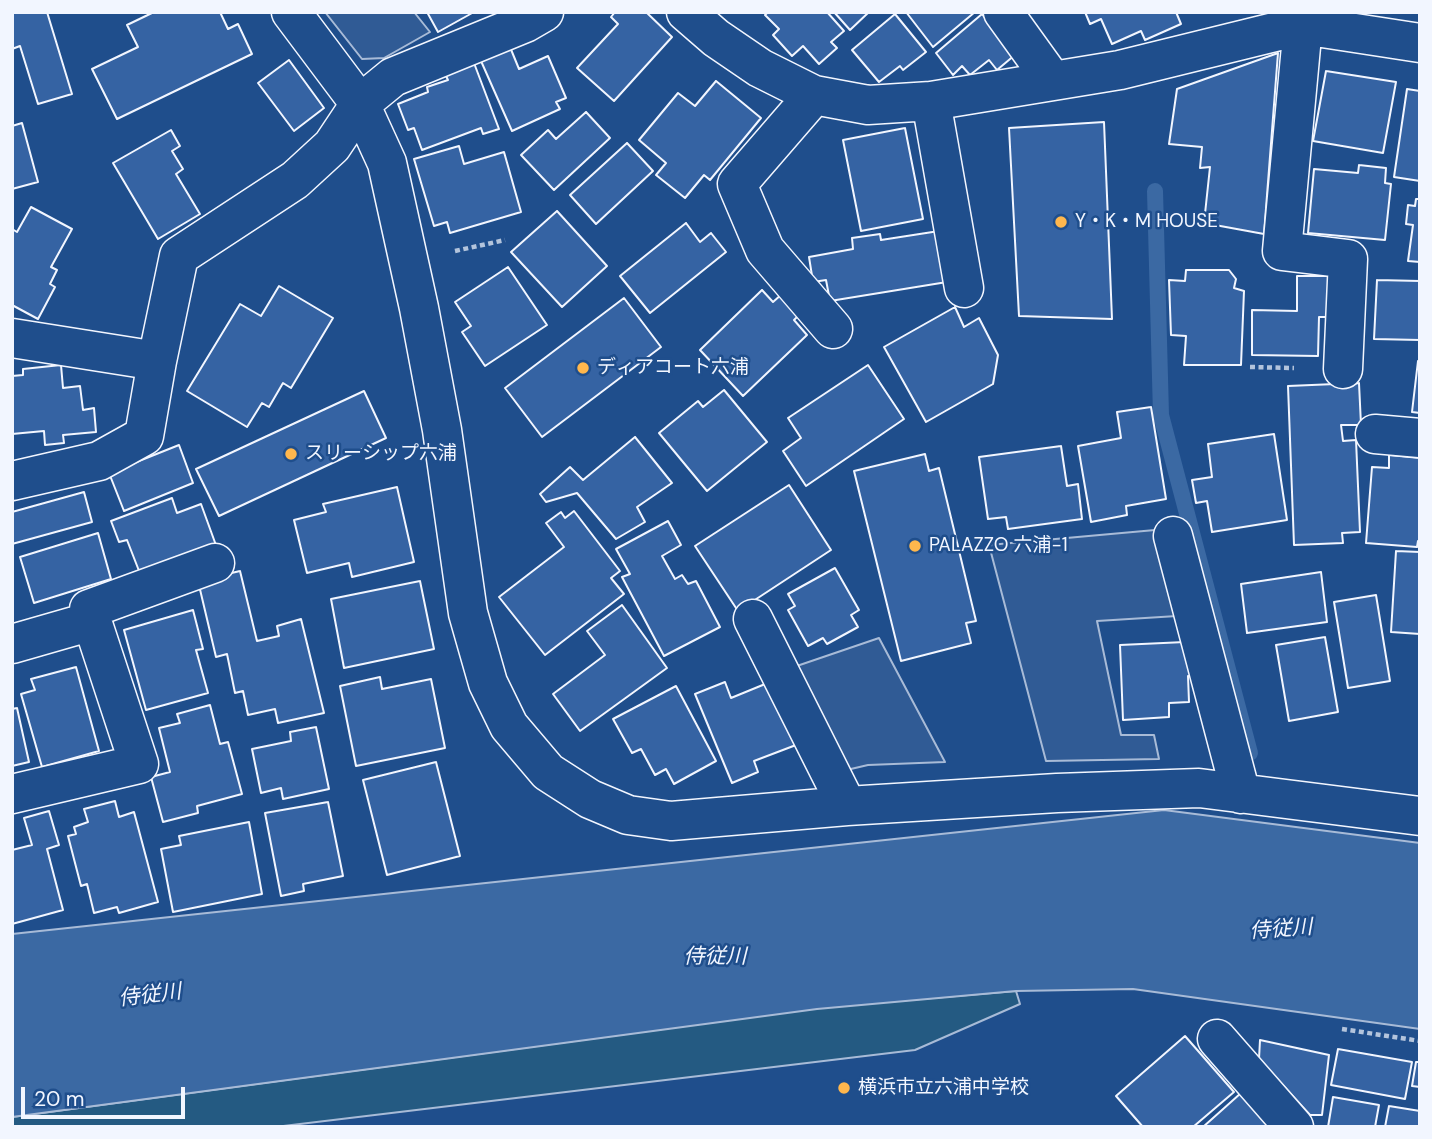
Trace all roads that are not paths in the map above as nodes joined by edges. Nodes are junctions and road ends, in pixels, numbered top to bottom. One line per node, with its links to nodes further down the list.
1 (291, 12): 10 (street)
2 (686, 12): 8 (street)
3 (1003, 12): 7 (street)
4 (529, 16): 10 (street)
5 (1303, 25): 6 (street); 7 (street); 15 (street)
6 (1420, 43)
7 (1052, 80): 9 (street)
8 (814, 95): 9 (street); 12 (street)
9 (931, 102): 11 (street)
10 (360, 104): 14 (street); 26 (street)
11 (964, 288)
12 (833, 330)
13 (12, 338): 14 (street)
14 (157, 362): 18 (street)
15 (1343, 369)
16 (1375, 434): 17 (street)
17 (1420, 438)
18 (12, 481)
19 (1173, 536): 25 (street)
20 (215, 563): 22 (street)
21 (753, 619): 26 (street)
22 (92, 621): 23 (street); 24 (street)
23 (12, 644)
24 (12, 794)
25 (1241, 794): 26 (street); 27 (street)
26 (847, 806)
27 (1420, 817)
28 (1217, 1039): 29 (street)
29 (1294, 1127)

